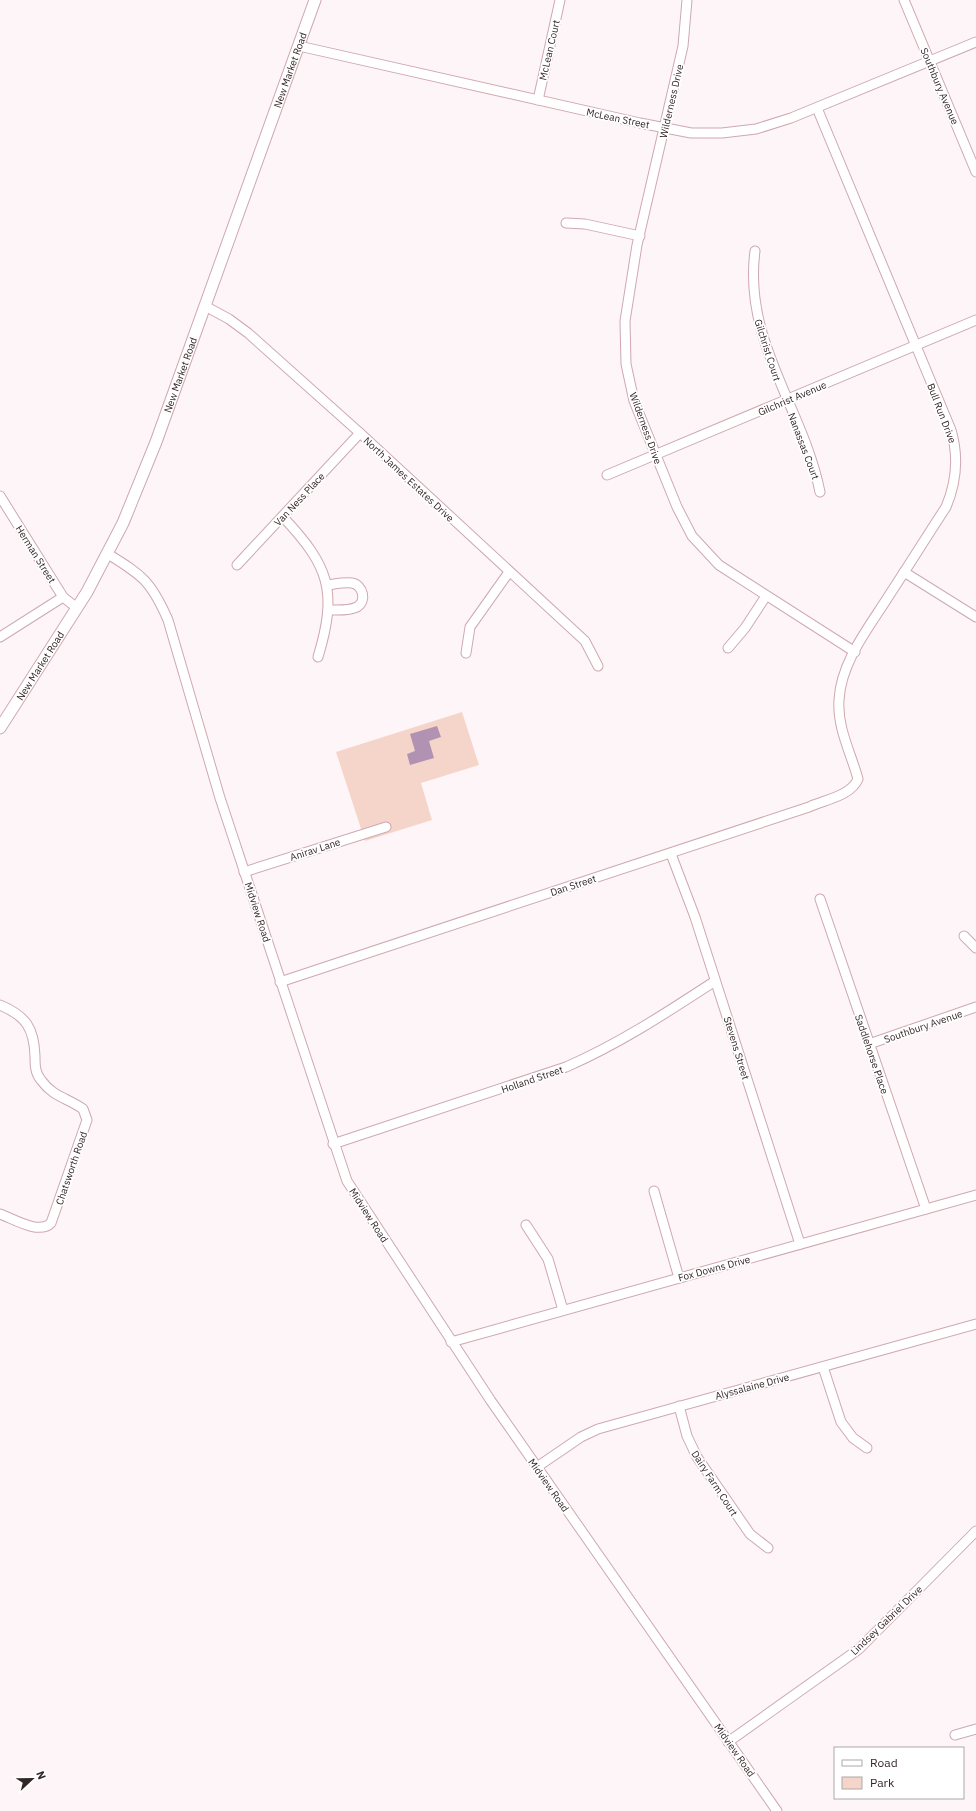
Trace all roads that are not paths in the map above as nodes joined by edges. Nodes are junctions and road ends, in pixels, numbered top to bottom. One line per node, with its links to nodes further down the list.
1 (315, 0): 6 (main road, New Market Road)
2 (560, 0): 8 (street, McLean Court)
3 (687, 0): 10 (street, Wilderness Drive)
4 (904, 0): 7 (street, Southbury Avenue)
5 (976, 42): 7 (street, McLean Street)
6 (299, 46): 8 (street, McLean Street); 15 (main road, New Market Road)
7 (930, 61): 9 (street, McLean Street); 11 (street, Southbury Avenue)
8 (538, 100): 10 (street, McLean Street)
9 (817, 108): 10 (street, McLean Street); 17 (street, Bull Run Drive)
10 (665, 128): 13 (street, Wilderness Drive)
11 (976, 172)
12 (566, 222): 13 (street)
13 (640, 236): 20 (street, Wilderness Drive)
14 (755, 251): 18 (street, Gilchrist Court)
15 (205, 306): 19 (street, North James Estates Drive); 25 (main road, New Market Road)
16 (976, 320): 17 (street, Gilchrist Avenue)
17 (916, 346): 18 (street, Gilchrist Avenue); 28 (street, Bull Run Drive)
18 (786, 400): 20 (street, Gilchrist Avenue); 22 (street, Nanassas Court)
19 (360, 433): 24 (street, Van Ness Place); 27 (street, North James Estates Drive)
20 (655, 455): 21 (street, Gilchrist Avenue); 30 (street, Wilderness Drive)
21 (607, 475)
22 (820, 492)
23 (0, 496): 31 (street, Herman Street)
24 (282, 517): 26 (street, Van Ness Place); 29 (street)
25 (108, 554): 32 (main road, New Market Road); 45 (street, Midview Road)
26 (237, 565)
27 (509, 572): 37 (street); 40 (street, North James Estates Drive)
28 (904, 572): 34 (street); 38 (street, Bull Run Drive)
29 (327, 585): 33 (street); 33 (street)
30 (766, 596): 36 (street); 38 (street, Wilderness Drive)
31 (63, 597): 32 (street, Herman Street); 35 (street)
32 (77, 608): 41 (main road, New Market Road)
33 (329, 610): 39 (street)
34 (976, 617)
35 (0, 637)
36 (728, 648)
37 (466, 652)
38 (855, 652): 42 (street, Bull Run Drive)
39 (318, 657)
40 (598, 666)
41 (0, 728)
42 (858, 778): 44 (street, Dan Street)
43 (386, 827): 45 (street, Anirav Lane)
44 (671, 854): 49 (street, Stevens Street); 50 (street, Dan Street)
45 (244, 872): 50 (street, Midview Road)
46 (820, 899): 53 (street, Saddlehorse Place)
47 (964, 936): 48 (street)
48 (976, 948)
49 (715, 981): 54 (street, Holland Street); 60 (street, Stevens Street)
50 (280, 982): 54 (street, Midview Road)
51 (0, 1005): 58 (street, Chatsworth Road)
52 (976, 1007): 53 (street, Southbury Avenue)
53 (869, 1044): 57 (street, Saddlehorse Place)
54 (333, 1144): 64 (street, Midview Road)
55 (654, 1191): 61 (street)
56 (976, 1195): 57 (street, Fox Downs Drive)
57 (926, 1209): 60 (street, Fox Downs Drive)
58 (0, 1214)
59 (526, 1225): 62 (street)
60 (800, 1244): 61 (street, Fox Downs Drive)
61 (679, 1278): 62 (street, Fox Downs Drive)
62 (563, 1310): 64 (street, Fox Downs Drive)
63 (976, 1324): 65 (street, Alyssalaine Drive)
64 (451, 1342): 68 (street, Midview Road)
65 (824, 1366): 66 (street, Alyssalaine Drive); 67 (street)
66 (679, 1406): 68 (street, Alyssalaine Drive); 70 (street, Dairy Farm Court)
67 (867, 1448)
68 (537, 1467): 73 (street, Midview Road)
69 (976, 1531): 73 (street, Lindsey Gabriel Drive)
70 (768, 1548)
71 (976, 1729): 72 (street)
72 (955, 1735)
73 (728, 1742): 74 (street, Midview Road)
74 (777, 1811)

